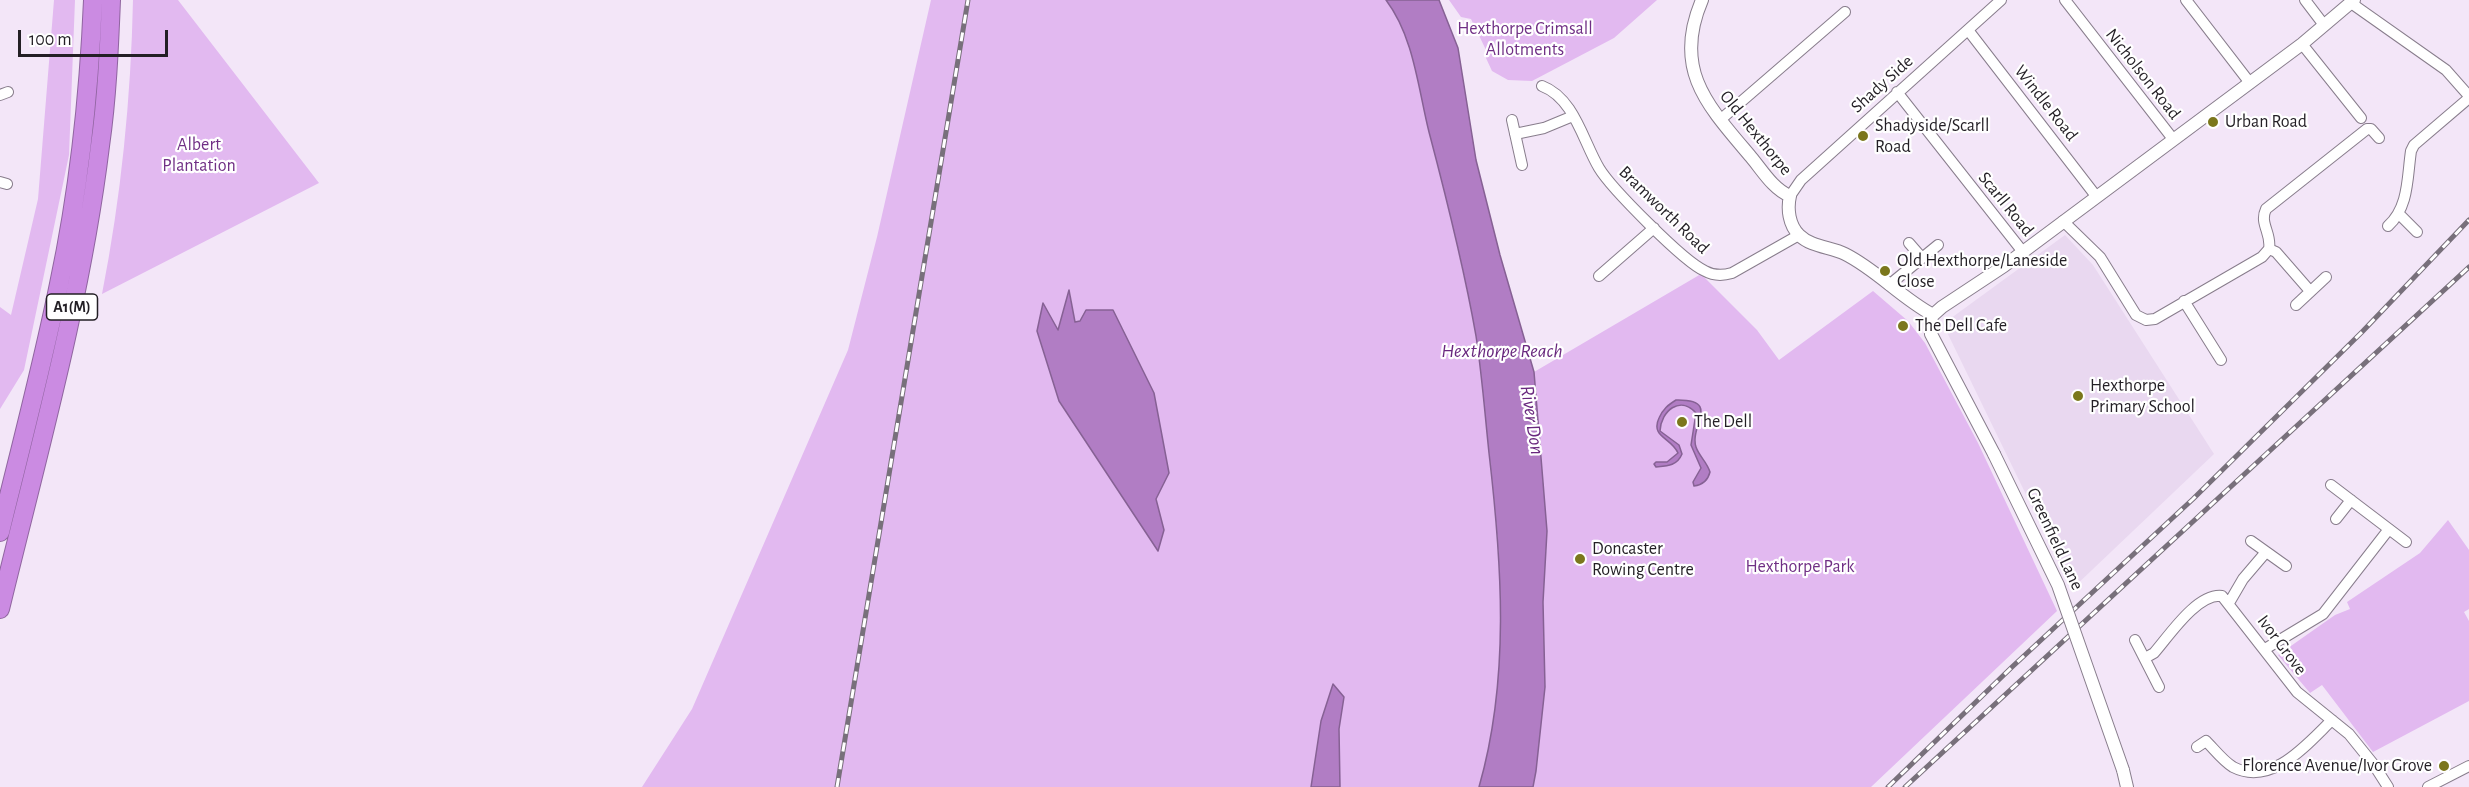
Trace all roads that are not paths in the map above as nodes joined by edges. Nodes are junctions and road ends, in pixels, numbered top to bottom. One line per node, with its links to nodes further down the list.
1 (93, 0): 50 (highway, A1(M))
2 (111, 0): 56 (highway, A1(M))
3 (1702, 0): 20 (street, Old Hexthorpe)
4 (2001, 0): 11 (street, Shady Side)
5 (2065, 0): 23 (street, Nicholson Road)
6 (2186, 0): 13 (street)
7 (2304, 0): 10 (street)
8 (2353, 2): 10 (street); 16 (street)
9 (1845, 12): 20 (street)
10 (2324, 25): 12 (street)
11 (1968, 30): 15 (street, Shady Side); 26 (street, Windle Road)
12 (2302, 44): 13 (street); 18 (street)
13 (2250, 82): 23 (street)
14 (1542, 86): 17 (street, Bramworth Road)
15 (1897, 92): 25 (street, Shady Side); 36 (street, Scarll Road)
16 (2469, 97): 27 (street)
17 (1573, 116): 21 (street); 30 (street, Bramworth Road)
18 (2361, 118)
19 (1512, 120): 21 (street)
20 (1720, 120): 25 (street, Old Hexthorpe)
21 (1515, 134): 24 (street)
22 (2379, 138): 35 (street)
23 (2173, 139): 26 (street)
24 (1522, 165)
25 (1790, 196): 32 (street, Old Hexthorpe)
26 (2097, 196): 28 (street)
27 (2399, 214): 29 (street); 31 (street)
28 (2063, 220): 36 (street); 42 (street)
29 (2388, 226)
30 (1654, 228): 32 (street, Bramworth Road); 38 (street)
31 (2417, 232)
32 (1799, 235): 40 (street)
33 (1909, 243): 37 (street)
34 (1938, 245): 37 (street)
35 (2270, 249): 41 (street); 42 (street)
36 (2023, 252): 44 (street)
37 (1922, 258): 40 (street)
38 (1599, 276)
39 (2326, 277): 41 (street)
40 (1889, 285): 44 (street)
41 (2310, 291): 43 (street)
42 (2184, 301): 45 (street)
43 (2296, 304)
44 (1933, 315): 64 (street, Greenfield Lane, bridge)
45 (2221, 360)
46 (2331, 485): 47 (street)
47 (2351, 500): 48 (street); 49 (street)
48 (2336, 519)
49 (2389, 528): 52 (street); 58 (street)
50 (0, 532)
51 (2252, 541): 53 (street)
52 (2406, 542)
53 (2266, 552): 54 (street); 55 (street)
54 (2286, 566)
55 (2229, 603): 58 (street, Ivor Grove); 59 (street)
56 (0, 609)
57 (2135, 640): 59 (street)
58 (2265, 649): 61 (street, Ivor Grove)
59 (2145, 658): 60 (street)
60 (2158, 687)
61 (2332, 720): 62 (street); 65 (street, Ivor Grove)
62 (2197, 747)
63 (2469, 766): 66 (street)
64 (2127, 787)
65 (2388, 787)
66 (2428, 787)

